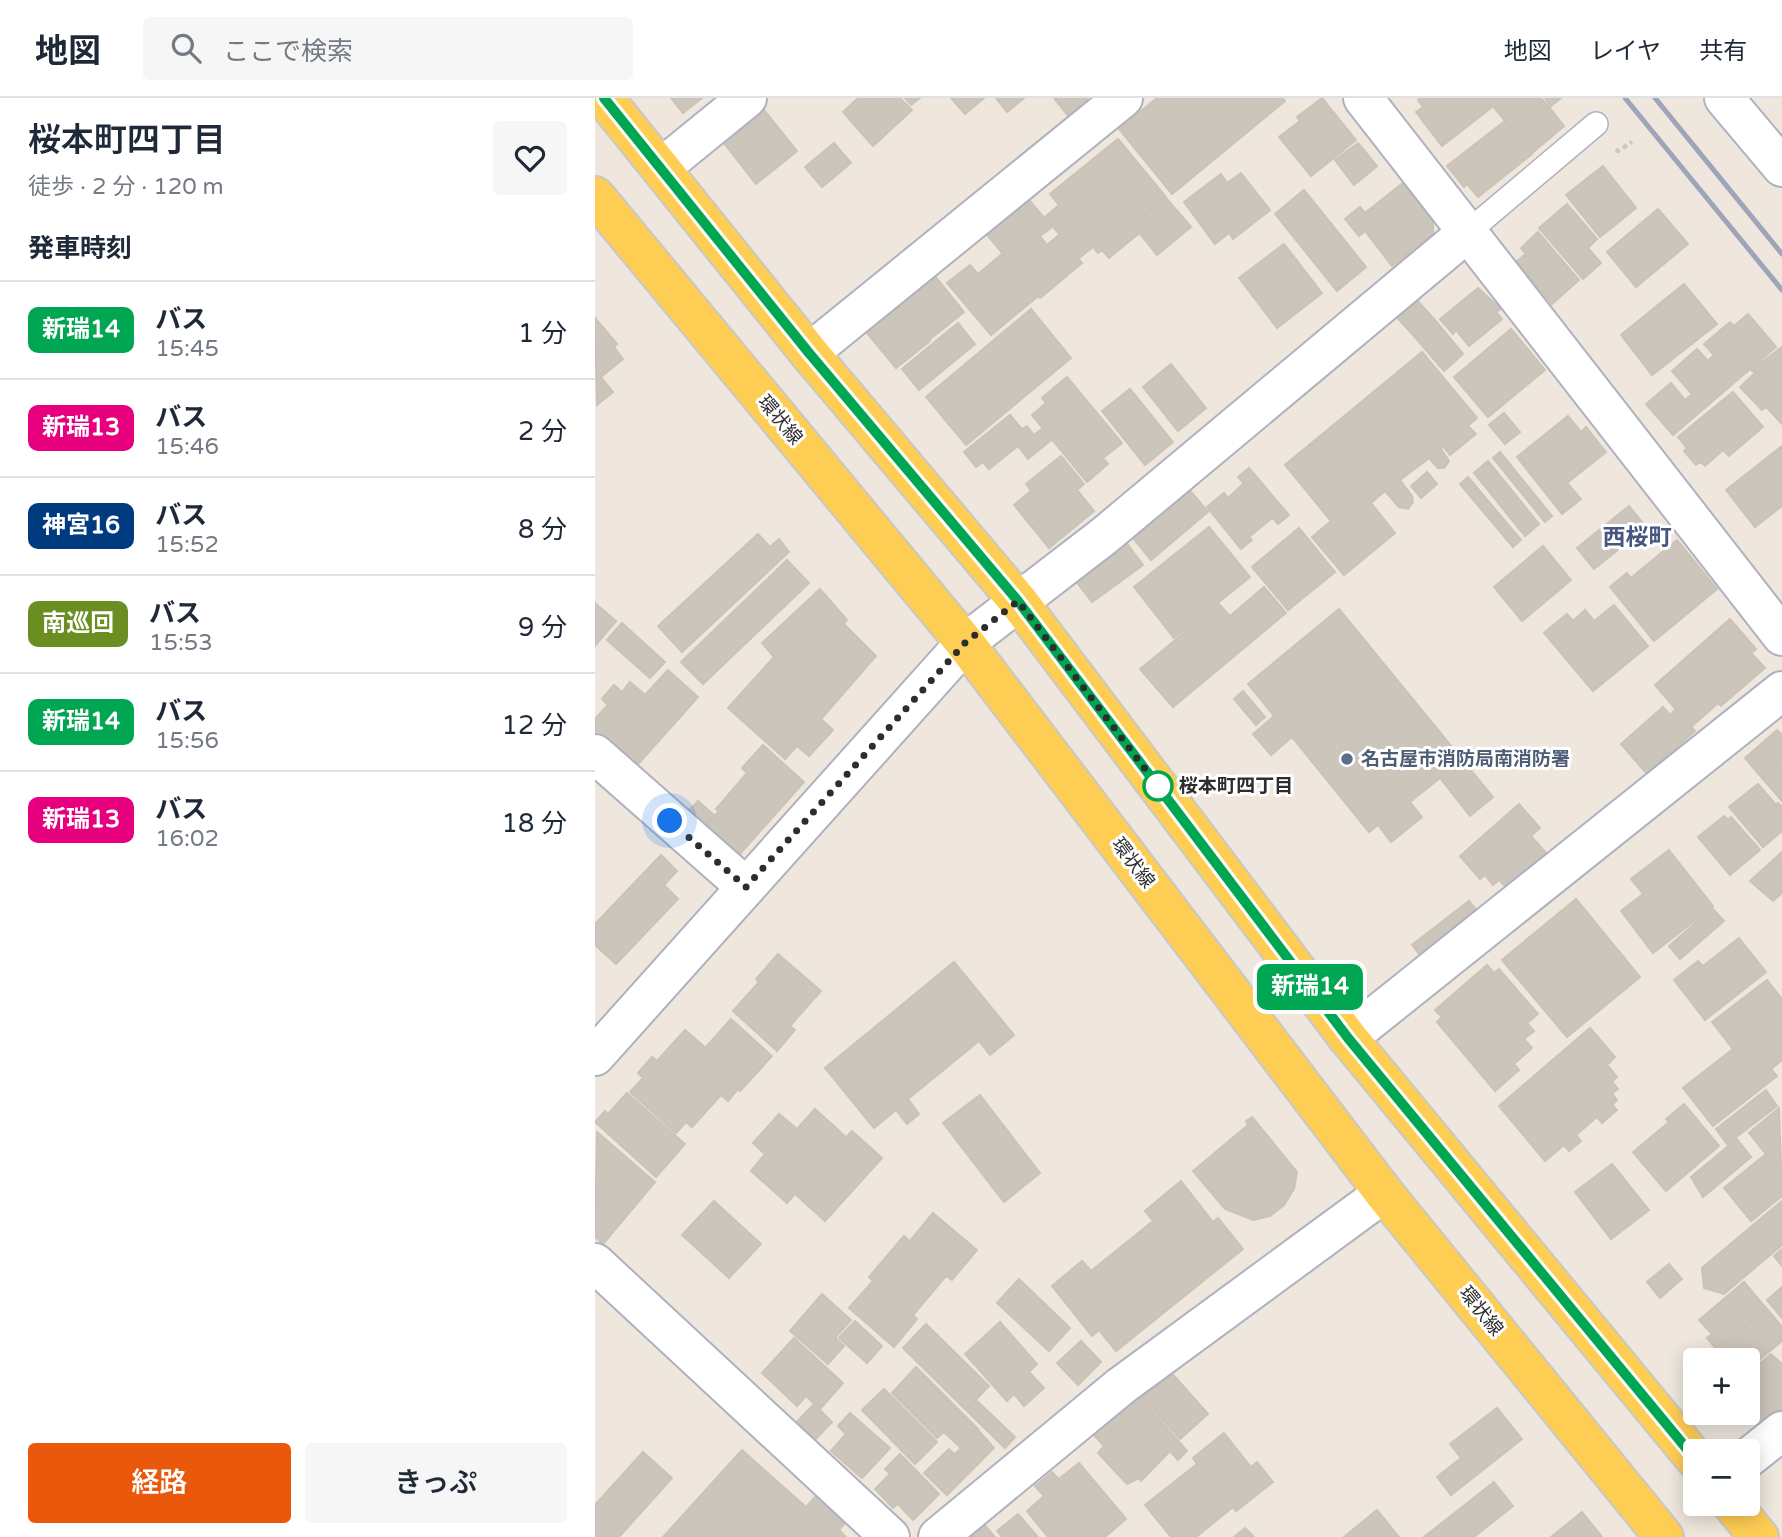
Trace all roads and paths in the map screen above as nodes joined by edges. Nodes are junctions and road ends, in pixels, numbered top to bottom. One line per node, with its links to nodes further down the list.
1 (604, 98): 8 (main road)
2 (747, 98): 8 (street)
3 (1123, 98): 11 (street)
4 (1363, 98): 10 (street)
5 (1724, 98): 7 (street)
6 (1596, 124): 10 (lane)
7 (1782, 167)
8 (661, 169): 11 (main road)
9 (597, 204): 14 (main road, 環状線)
10 (1469, 231): 12 (street); 13 (street)
11 (809, 353): 12 (main road)
12 (1018, 601): 14 (street); 18 (main road)
13 (1782, 636)
14 (965, 643): 17 (street); 20 (main road, 環状線)
15 (1782, 691): 18 (street)
16 (595, 754): 17 (street)
17 (746, 887): 19 (street)
18 (1348, 1038): 23 (main road)
19 (595, 1056)
20 (1384, 1192): 27 (street); 28 (main road, 環状線)
21 (595, 1263): 26 (street)
22 (1782, 1431): 24 (street)
23 (1683, 1444)
24 (1760, 1448)
25 (1742, 1516): 29 (main road)
26 (890, 1537)
27 (938, 1537)
28 (1664, 1537)
29 (1759, 1537)

